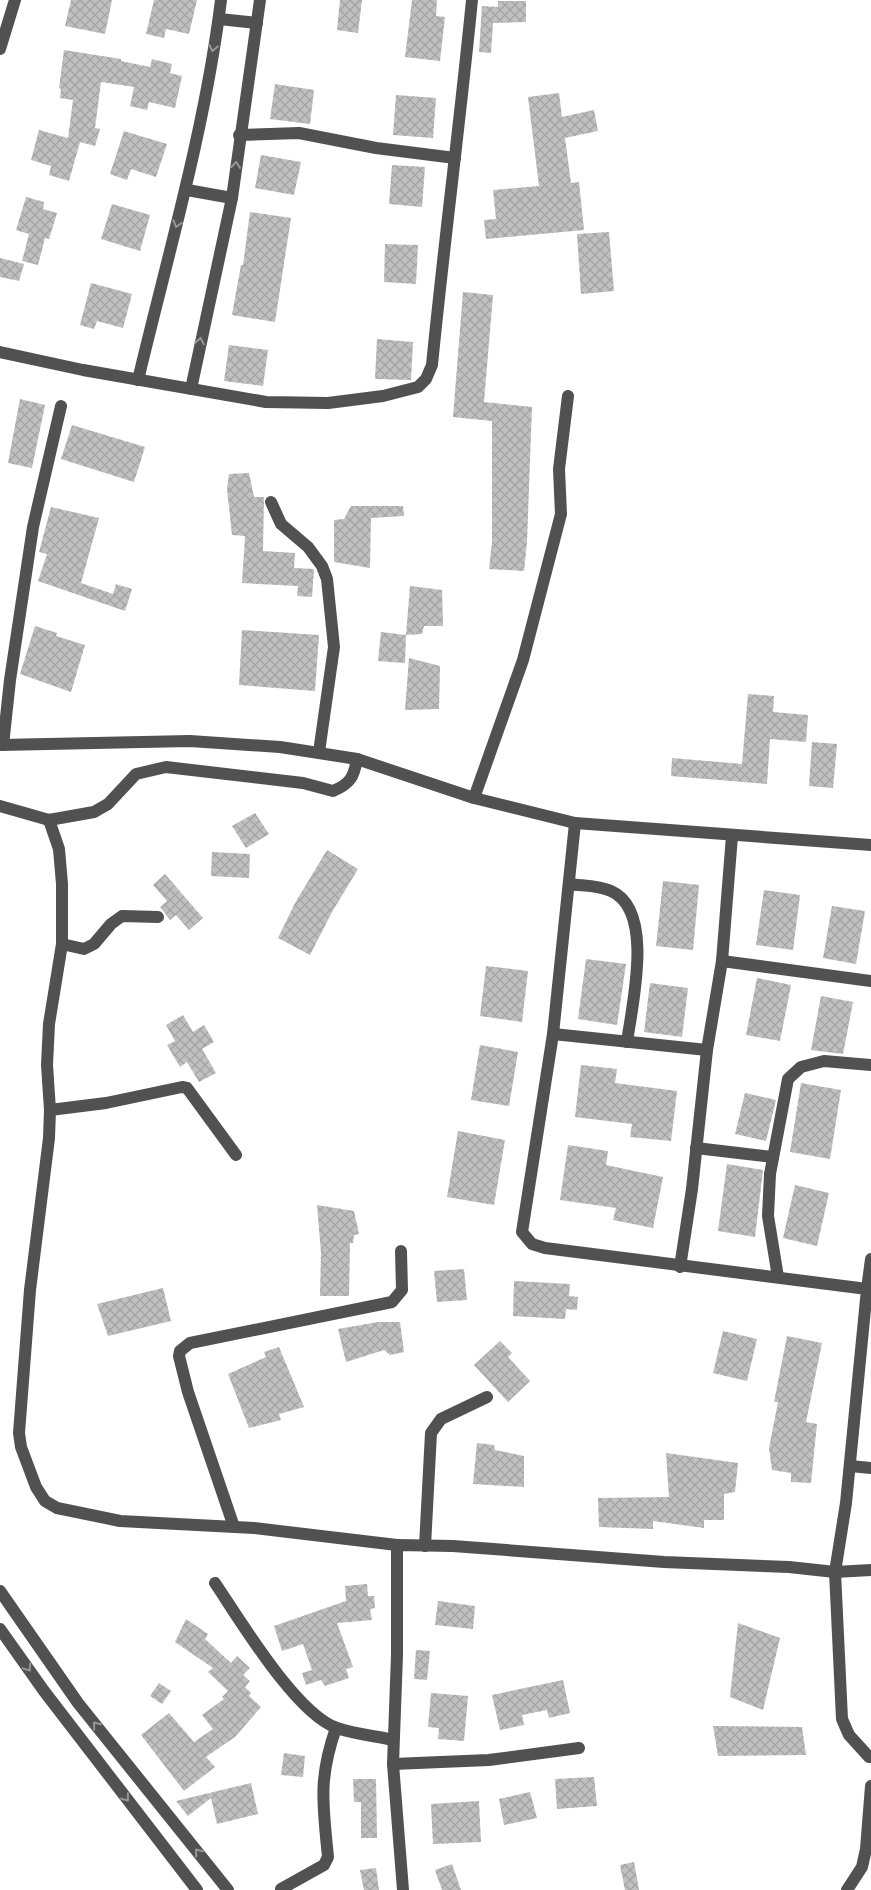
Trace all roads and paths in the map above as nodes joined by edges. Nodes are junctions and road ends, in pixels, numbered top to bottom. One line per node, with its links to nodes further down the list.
1 (15, 0): 7 (street)
2 (221, 0): 5 (street)
3 (260, 0): 6 (street)
4 (472, 0): 9 (street)
5 (219, 19): 6 (street); 10 (street, one-way to 10)
6 (256, 23): 8 (street)
7 (0, 49)
8 (239, 135): 9 (street); 11 (street, one-way to 8)
9 (456, 158): 14 (street)
10 (187, 190): 11 (street); 13 (street, one-way to 13)
11 (232, 198): 14 (street, one-way to 11)
12 (0, 352): 13 (street)
13 (138, 380): 14 (street)
14 (190, 389)
15 (568, 396): 21 (street)
16 (61, 406): 18 (street)
17 (271, 502): 19 (street)
18 (2, 745): 19 (street)
19 (319, 752): 20 (street)
20 (357, 759): 21 (street); 23 (street)
21 (474, 798): 24 (street)
22 (0, 806): 23 (street)
23 (49, 820): 29 (street)
24 (575, 822): 25 (street); 27 (street)
25 (732, 836): 26 (street); 30 (street)
26 (871, 845)
27 (569, 884): 32 (street); 33 (street)
28 (158, 917): 29 (street)
29 (62, 944): 36 (street)
30 (722, 961): 31 (street); 34 (street)
31 (871, 981)
32 (553, 1034): 33 (street); 42 (street)
33 (627, 1042): 34 (street)
34 (707, 1050): 37 (street)
35 (871, 1065): 39 (street)
36 (50, 1110): 38 (street); 48 (street)
37 (696, 1148): 39 (street); 42 (street)
38 (236, 1155)
39 (773, 1157): 43 (street)
40 (401, 1251): 48 (street)
41 (871, 1259): 44 (street)
42 (680, 1267): 43 (street)
43 (778, 1278): 44 (street)
44 (869, 1289): 46 (street)
45 (487, 1398): 50 (street)
46 (850, 1466): 47 (street); 52 (street)
47 (871, 1468)
48 (234, 1527): 49 (street)
49 (397, 1545): 50 (street); 57 (street)
50 (425, 1546): 52 (street)
51 (871, 1570): 52 (street)
52 (835, 1572): 59 (street)
53 (215, 1583): 56 (street)
54 (0, 1591): 65 (street, one-way to 54)
55 (0, 1628): 64 (street, one-way to 64)
56 (336, 1728): 57 (street); 63 (street)
57 (393, 1740): 60 (street)
58 (579, 1748): 60 (street)
59 (870, 1760)
60 (393, 1764): 66 (street)
61 (871, 1786): 62 (street)
62 (866, 1869): 67 (street)
63 (281, 1889)
64 (197, 1890)
65 (228, 1890)
66 (403, 1890)
67 (848, 1890)

